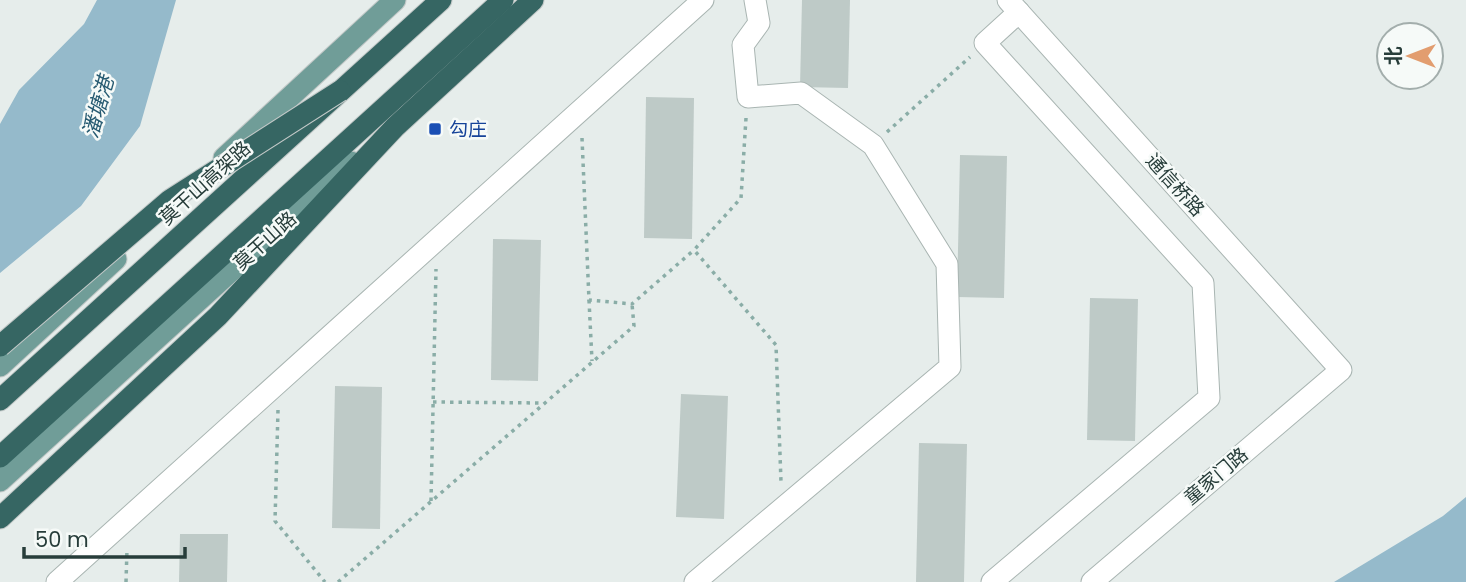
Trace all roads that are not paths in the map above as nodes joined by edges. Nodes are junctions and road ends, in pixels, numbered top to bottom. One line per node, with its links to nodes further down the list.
1 (395, 0): 10 (main road)
2 (441, 0): 8 (highway, 莫干山高架路)
3 (503, 0): 13 (highway)
4 (531, 0): 14 (main road, 莫干山路); 15 (highway)
5 (703, 0): 16 (street)
6 (755, 0): 17 (street)
7 (1014, 6): 11 (street, 通信桥路); 18 (street)
8 (341, 91): 9 (highway, bridge); 12 (highway, 莫干山高架路, bridge)
9 (0, 346)
10 (0, 366)
11 (1341, 370): 19 (street, 童家门路)
12 (0, 400)
13 (0, 457)
14 (0, 481)
15 (0, 518)
16 (57, 582)
17 (695, 582)
18 (992, 582)
19 (1092, 582)

